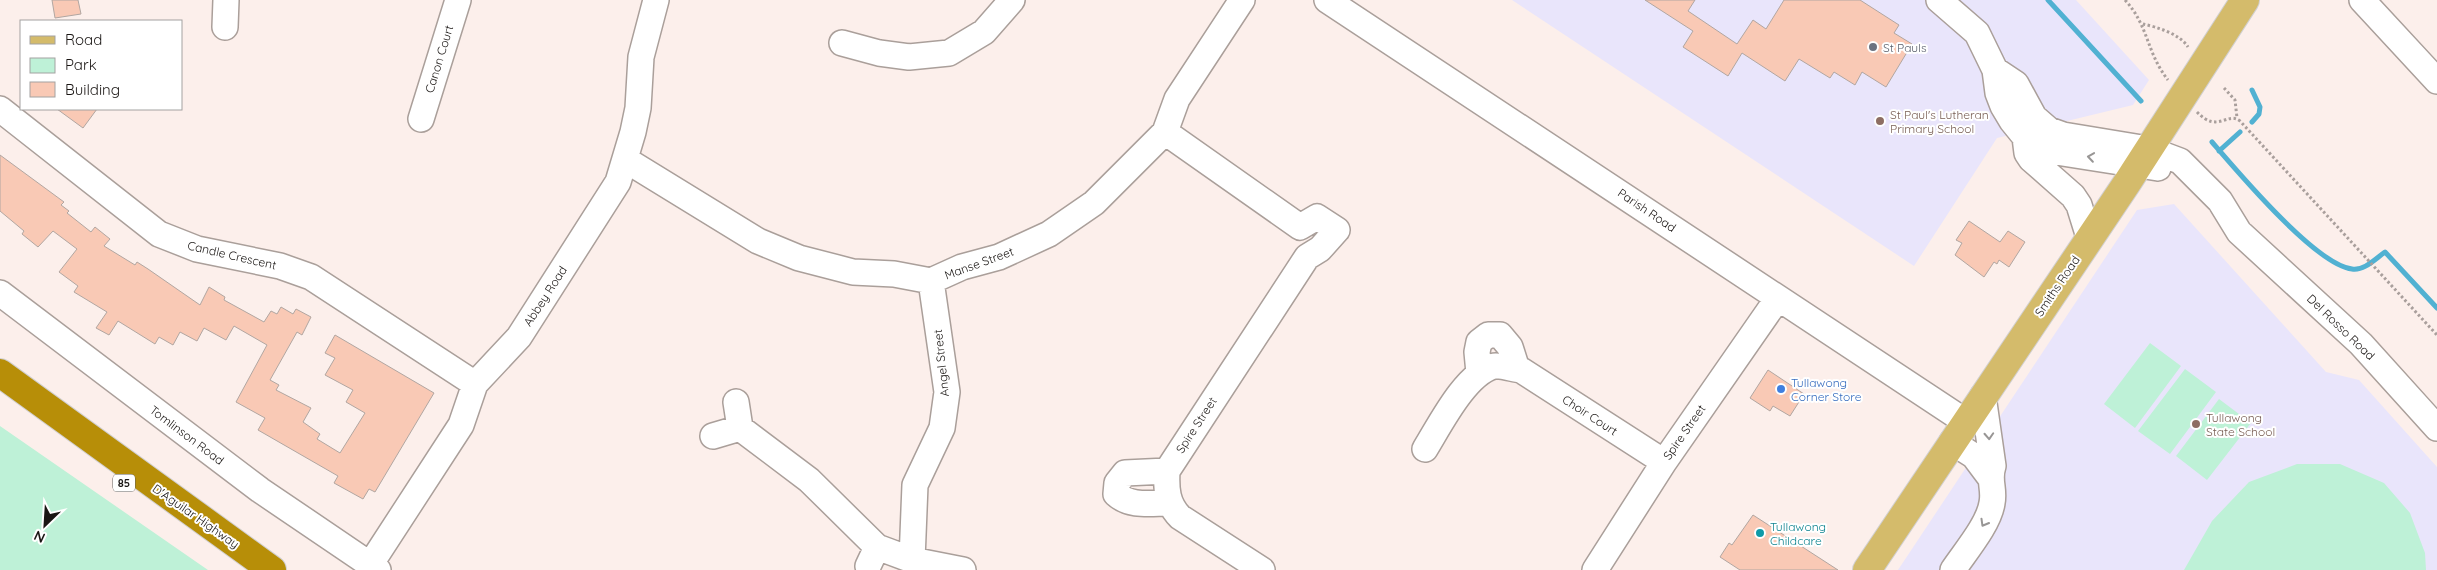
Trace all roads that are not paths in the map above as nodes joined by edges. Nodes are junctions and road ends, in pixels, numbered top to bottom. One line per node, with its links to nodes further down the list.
1 (226, 0): 10 (street)
2 (458, 0): 15 (street, Canon Court)
3 (656, 0): 19 (street, Abbey Road)
4 (1012, 0): 11 (street)
5 (1242, 0): 16 (street, Manse Street)
6 (1327, 0): 25 (street, Parish Road)
7 (1939, 0): 12 (street)
8 (2245, 0): 18 (main road, Smiths Road)
9 (2362, 0): 13 (street)
10 (226, 26)
11 (842, 43)
12 (1995, 70): 17 (street); 18 (street)
13 (2437, 81)
14 (0, 109): 27 (street, Candle Crescent)
15 (421, 119)
16 (1165, 132): 20 (street); 23 (street, Manse Street)
17 (2025, 137): 18 (street, one-way to 17); 21 (street)
18 (2144, 157): 21 (main road, Smiths Road); 32 (street, Del Rosso Road)
19 (626, 160): 23 (street, Manse Street); 27 (street, Abbey Road)
20 (1300, 227): 22 (street); 22 (street, Spire Street)
21 (2089, 238): 29 (main road, Smiths Road)
22 (1307, 257): 37 (street, Spire Street)
23 (931, 281): 40 (street, Angel Street)
24 (0, 293): 41 (street, Tomlinson Road)
25 (1778, 298): 33 (street, Parish Road); 36 (street, Spire Street)
26 (0, 374): 43 (highway, D'Aguilar Highway / 85)
27 (475, 384): 41 (street, Abbey Road)
28 (0, 396): 42 (highway, D'Aguilar Highway / 85)
29 (1983, 396): 33 (main road, Smiths Road); 38 (street, one-way to 38)
30 (736, 402): 31 (street)
31 (740, 428): 34 (street); 40 (street)
32 (2437, 428)
33 (1959, 432): 38 (street, Parish Road); 47 (main road, Smiths Road)
34 (713, 436)
35 (1425, 449): 36 (street, Choir Court)
36 (1664, 462): 46 (street, Spire Street)
37 (1167, 471): 39 (street); 39 (street)
38 (1989, 476): 48 (street, one-way to 48)
39 (1169, 503): 45 (street)
40 (912, 560): 44 (street)
41 (374, 567)
42 (248, 570)
43 (272, 570)
44 (963, 570)
45 (1262, 570)
46 (1596, 570)
47 (1867, 570)
48 (1953, 570)

